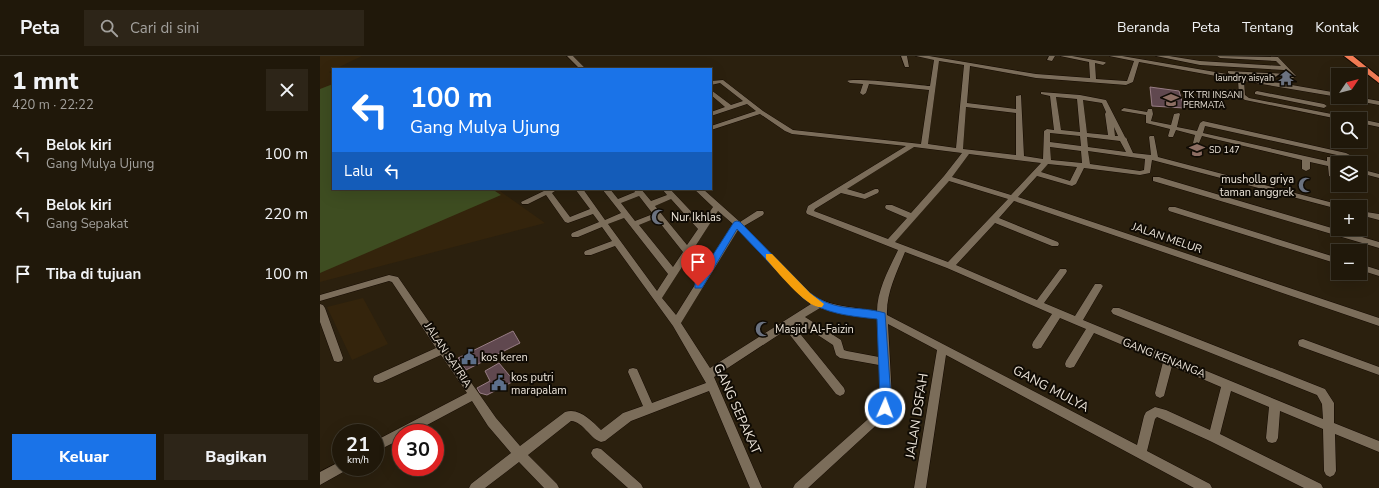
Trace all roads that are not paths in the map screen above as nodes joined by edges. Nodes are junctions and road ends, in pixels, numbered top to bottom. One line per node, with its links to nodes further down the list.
1 (570, 56): 17 (street)
2 (904, 56): 16 (street)
3 (919, 56): 10 (street)
4 (1063, 56): 12 (street)
5 (1112, 56): 11 (street)
6 (1159, 56): 14 (street)
7 (1195, 56): 14 (street)
8 (1220, 56): 18 (street)
9 (1348, 56): 23 (highway)
10 (938, 59): 15 (street); 26 (street)
11 (1137, 60): 19 (street); 21 (street)
12 (1092, 61): 13 (street); 21 (street)
13 (1103, 63)
14 (1200, 63): 18 (street); 19 (street)
15 (967, 65): 21 (street); 39 (street)
16 (908, 66)
17 (582, 68)
18 (1285, 68): 19 (street)
19 (1202, 71): 20 (street)
20 (1241, 79): 32 (street); 45 (street)
21 (1093, 80)
22 (850, 81): 24 (street)
23 (1379, 81)
24 (867, 82): 26 (street); 28 (street)
25 (712, 83): 36 (street)
26 (932, 88): 67 (street)
27 (712, 93): 41 (street)
28 (863, 93)
29 (1043, 93): 31 (street)
30 (1257, 93): 37 (street)
31 (1053, 94): 34 (street); 56 (street)
32 (1331, 94)
33 (1019, 96): 44 (street)
34 (1080, 97): 42 (street); 57 (street)
35 (1367, 100): 38 (street)
36 (748, 102): 41 (street); 46 (street)
37 (1302, 102): 40 (street); 45 (street)
38 (1379, 102)
39 (964, 105): 44 (street); 71 (street)
40 (1324, 106)
41 (730, 108): 47 (street)
42 (1108, 108): 61 (street); 62 (street)
43 (1124, 110): 50 (street)
44 (1018, 111): 79 (street)
45 (1303, 111): 49 (street)
46 (761, 112): 53 (street); 65 (street)
47 (712, 114)
48 (1177, 114): 54 (street)
49 (1331, 116)
50 (1151, 122): 54 (street); 55 (street)
51 (1367, 123): 52 (street)
52 (1379, 125)
53 (712, 127)
54 (1173, 128): 58 (street); 60 (street)
55 (1146, 129)
56 (1058, 131): 57 (street); 66 (street)
57 (1084, 134): 61 (street); 70 (street)
58 (1198, 134): 63 (street); 64 (street); 73 (street)
59 (1152, 136): 77 (street)
60 (1171, 136)
61 (1112, 138): 62 (street)
62 (1124, 139): 74 (street)
63 (1224, 140): 68 (street); 69 (street)
64 (1196, 143)
65 (913, 144): 67 (street); 96 (street)
66 (1047, 144): 70 (street); 81 (street)
67 (924, 146): 71 (street)
68 (1250, 146): 72 (street); 75 (street)
69 (1222, 148)
70 (1085, 149): 74 (street); 84 (street)
71 (963, 150): 79 (street); 89 (street)
72 (1276, 152): 80 (street); 82 (street)
73 (1329, 152): 76 (street); 78 (street)
74 (1130, 154): 77 (street)
75 (1250, 155)
76 (1346, 155)
77 (1152, 157): 84 (street); 104 (street)
78 (1331, 157)
79 (1020, 158): 81 (street)
80 (1306, 159): 83 (street); 85 (street)
81 (1047, 161): 84 (street); 87 (street)
82 (1276, 162)
83 (1331, 164)
84 (1084, 165): 87 (street)
85 (1306, 170)
86 (1367, 173): 88 (street)
87 (1036, 174): 100 (street)
88 (1379, 176)
89 (947, 178): 100 (street, JALAN MELUR); 113 (street)
90 (1156, 179): 124 (street)
91 (551, 190): 101 (street); 108 (street)
92 (579, 190): 108 (street, GANG SEPAKAT)
93 (607, 190): 102 (street)
94 (667, 190): 99 (street)
95 (699, 190): 105 (street)
96 (841, 190): 98 (street); 122 (street, GANG KENANGA)
97 (638, 191): 102 (street); 103 (street)
98 (874, 191)
99 (672, 196): 103 (street); 119 (street)
100 (1013, 198): 115 (street); 145 (street, JALAN MELUR)
101 (525, 202)
102 (616, 202): 110 (street)
103 (649, 205): 111 (street)
104 (1331, 205)
105 (716, 207): 118 (street); 119 (street)
106 (889, 207): 113 (street)
107 (1172, 209): 128 (street)
108 (593, 211): 116 (street, GANG SEPAKAT)
109 (760, 213): 118 (street)
110 (626, 214): 116 (street); 117 (street)
111 (658, 214): 117 (street); 126 (street)
112 (1367, 215): 114 (street)
113 (912, 217): 122 (street)
114 (1379, 218)
115 (994, 220): 123 (street); 129 (street)
116 (603, 224): 120 (street); 121 (street, GANG SEPAKAT)
117 (634, 224): 133 (street)
118 (738, 225): 137 (street); 146 (street)
119 (703, 229): 126 (street)
120 (575, 235)
121 (616, 242): 127 (street); 136 (street, GANG SEPAKAT)
122 (889, 243): 125 (street, GANG KENANGA)
123 (1055, 244)
124 (1379, 245)
125 (903, 248): 129 (street, GANG KENANGA); 142 (street)
126 (688, 251): 133 (street)
127 (588, 253)
128 (1331, 258)
129 (950, 266): 138 (street, GANG KENANGA)
130 (1367, 269): 132 (street)
131 (1063, 271): 138 (street)
132 (1379, 273)
133 (673, 274): 136 (street)
134 (1098, 286): 144 (street)
135 (320, 298): 152 (street, JALAN SATRIA)
136 (658, 298): 146 (street, GANG SEPAKAT)
137 (818, 304): 142 (street); 143 (street)
138 (1038, 305): 141 (street, GANG KENANGA)
139 (320, 308): 153 (street)
140 (1116, 311): 167 (street)
141 (1058, 313): 144 (street, GANG KENANGA); 150 (street)
142 (882, 316): 151 (street, GANG MULYA); 155 (street)
143 (798, 317): 147 (street); 155 (street)
144 (1077, 321): 148 (street, GANG KENANGA)
145 (1379, 322)
146 (676, 323): 160 (street, GANG SEPAKAT)
147 (787, 324): 160 (street); 162 (street)
148 (1092, 328): 154 (street, GANG KENANGA); 156 (street)
149 (1303, 343): 157 (street)
150 (1037, 345)
151 (942, 348): 173 (street, GANG MULYA); 183 (street, JALAN DSFAH)
152 (445, 349): 159 (street); 164 (street, JALAN SATRIA)
153 (338, 358)
154 (1169, 359): 161 (street, GANG KENANGA); 163 (street)
155 (884, 362): 182 (street)
156 (1070, 364)
157 (1379, 371)
158 (633, 372): 166 (street)
159 (378, 379)
160 (710, 380): 166 (street); 181 (street, GANG SEPAKAT)
161 (1227, 384): 165 (street, GANG KENANGA); 168 (street)
162 (840, 391)
163 (1160, 392)
164 (474, 395): 170 (street); 174 (street, JALAN SATRIA)
165 (1275, 404): 167 (street, GANG KENANGA); 169 (street)
166 (649, 408): 174 (street)
167 (1330, 427): 171 (street, GANG KENANGA); 175 (street)
168 (1214, 437): 173 (street); 185 (street)
169 (1272, 438)
170 (384, 442)
171 (1379, 447)
172 (597, 453): 180 (street)
173 (1141, 453): 184 (street, GANG MULYA)
174 (520, 455): 178 (street); 179 (street, JALAN SATRIA)
175 (1330, 471)
176 (332, 472): 177 (street)
177 (320, 479)
178 (475, 488)
179 (554, 488)
180 (637, 488)
181 (756, 488)
182 (798, 488)
183 (920, 488)
184 (1206, 488)
185 (1317, 488)

